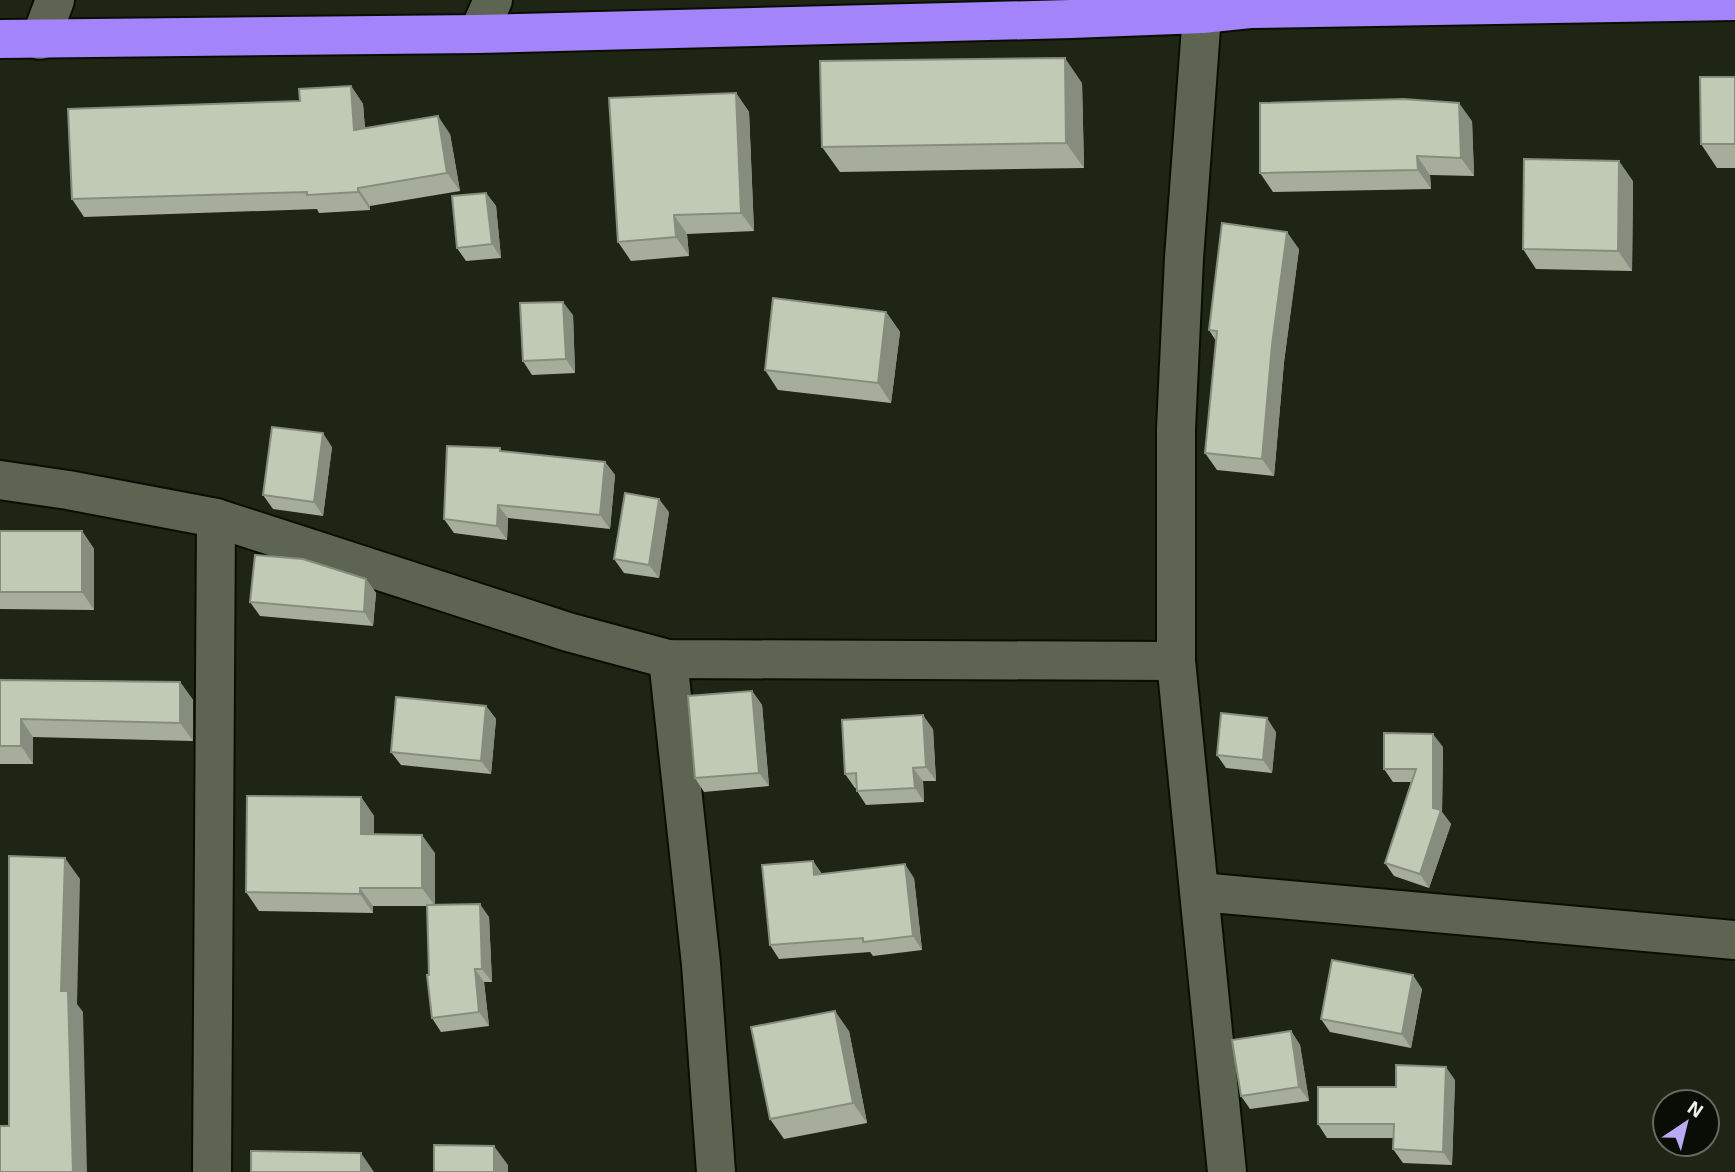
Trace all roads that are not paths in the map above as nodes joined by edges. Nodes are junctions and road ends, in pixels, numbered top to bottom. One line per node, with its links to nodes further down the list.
1 (55, 0): 8 (street)
2 (1735, 1): 3 (highway)
3 (1251, 4): 5 (highway)
4 (1074, 9): 5 (highway); 6 (highway)
5 (1202, 14): 12 (street)
6 (485, 17): 8 (highway)
7 (0, 39): 8 (highway)
8 (40, 40)
9 (0, 480): 10 (street)
10 (216, 518): 11 (street); 15 (street)
11 (668, 659): 12 (street); 16 (street)
12 (1175, 662): 13 (street)
13 (1200, 892): 14 (street); 17 (street)
14 (1735, 940)
15 (212, 1172)
16 (716, 1172)
17 (1227, 1172)

